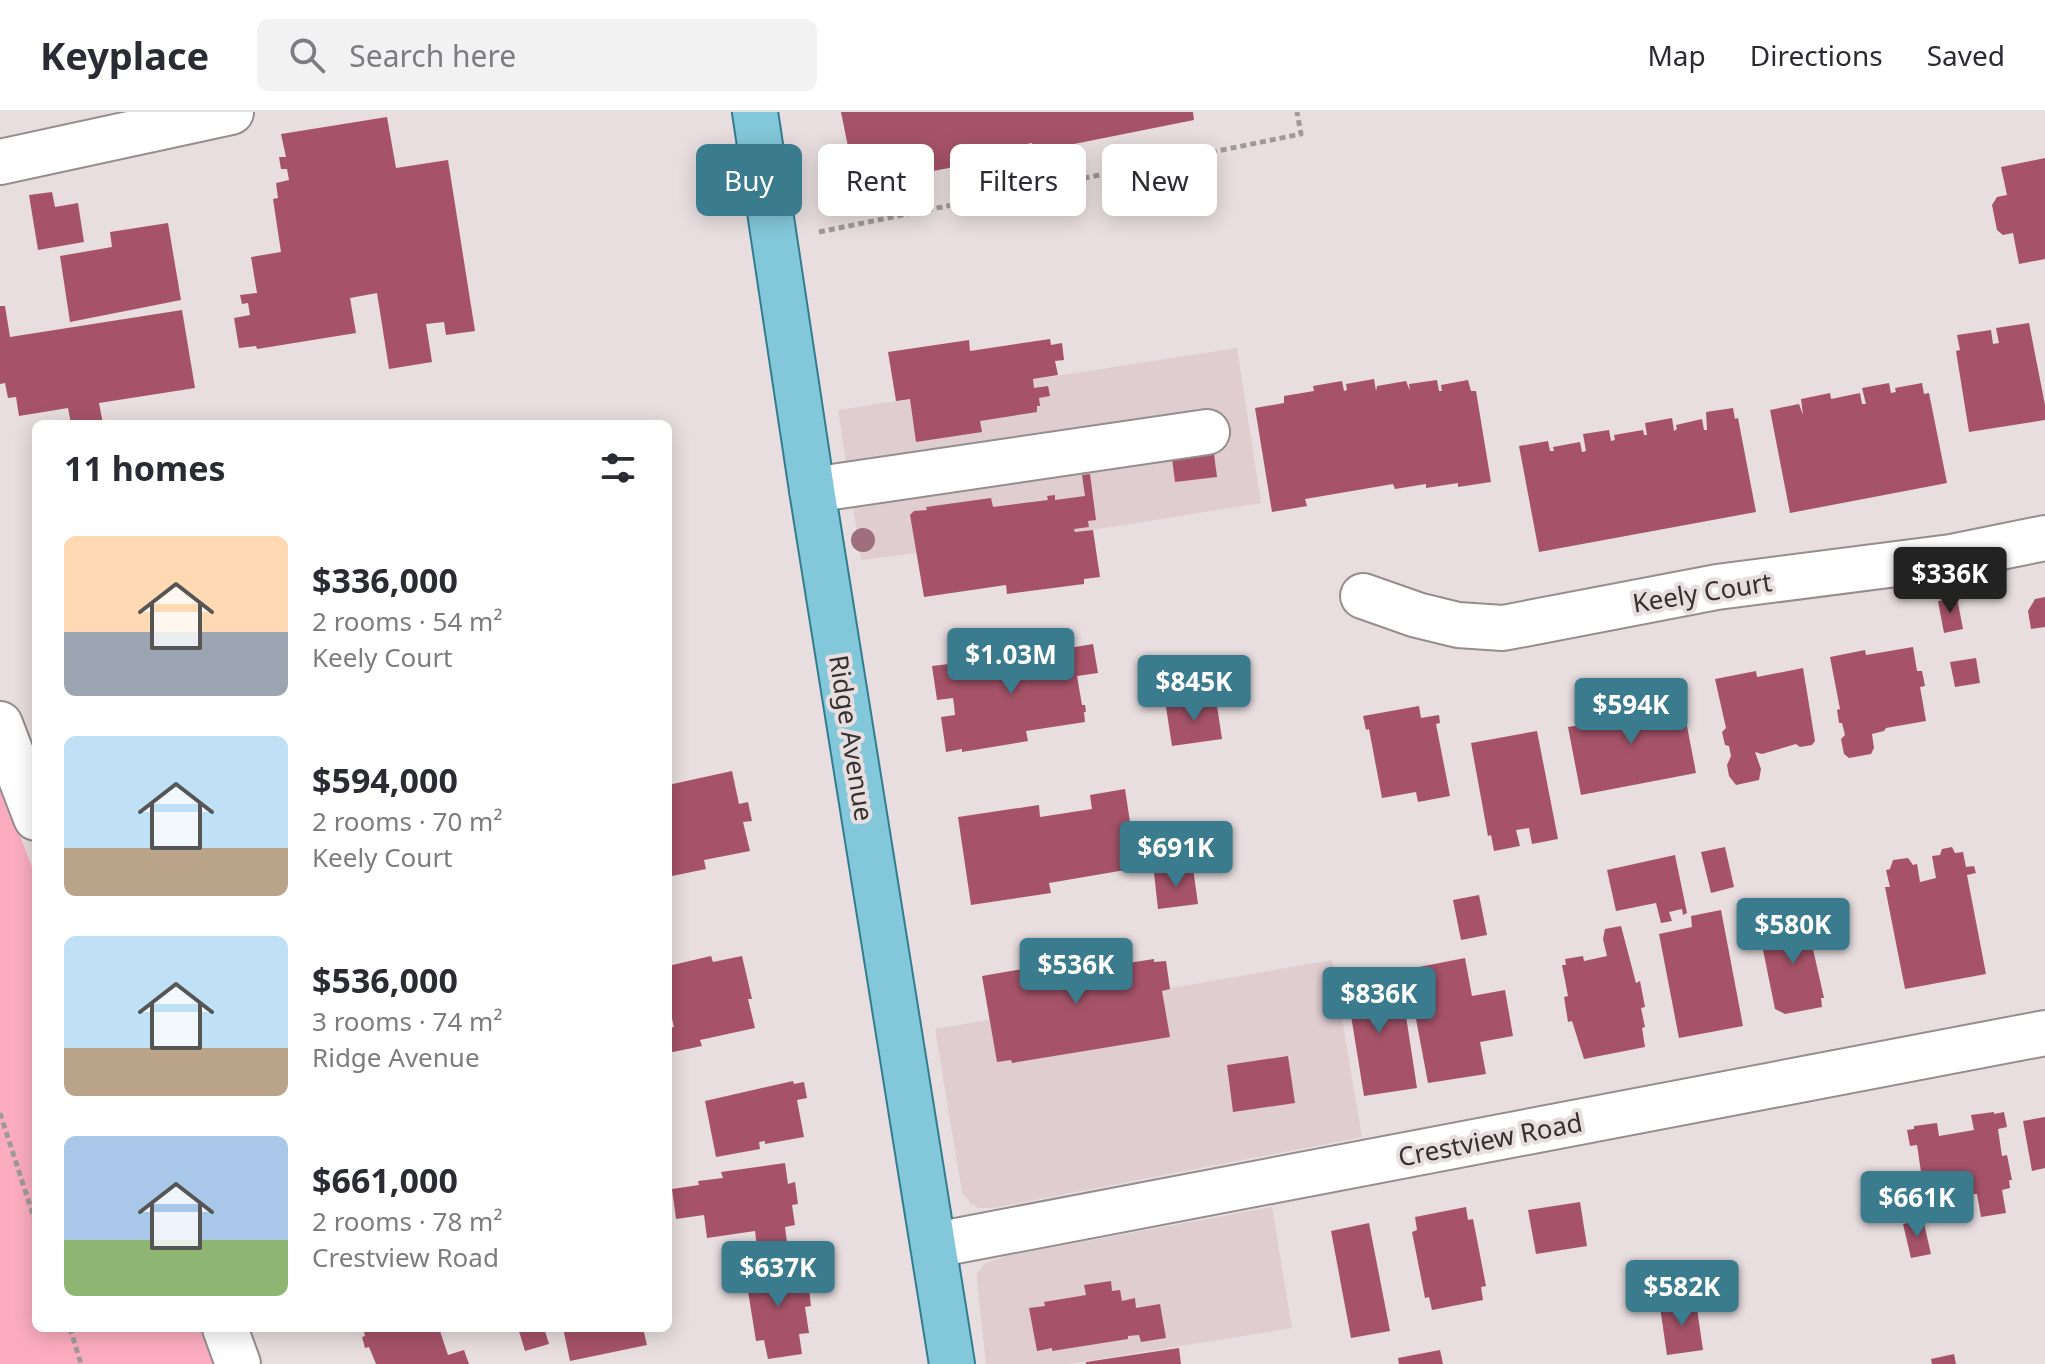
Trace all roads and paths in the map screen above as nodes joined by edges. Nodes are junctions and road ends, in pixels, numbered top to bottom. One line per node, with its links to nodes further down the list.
1 (231, 112): 4 (street)
2 (755, 112): 7 (main road, Ridge Avenue)
3 (1297, 112): 5 (path)
4 (0, 162)
5 (819, 232)
6 (1207, 432): 7 (street)
7 (812, 490): 15 (main road, Ridge Avenue)
8 (2045, 538): 9 (street, Keely Court)
9 (1363, 596)
10 (0, 724): 11 (street)
11 (32, 808)
12 (2045, 1033): 15 (street, Crestview Road)
13 (0, 1113): 14 (path)
14 (32, 1212)
15 (935, 1245): 20 (main road, Ridge Avenue)
16 (71, 1332): 18 (path)
17 (226, 1332): 19 (street)
18 (81, 1364)
19 (238, 1364)
20 (952, 1364)

